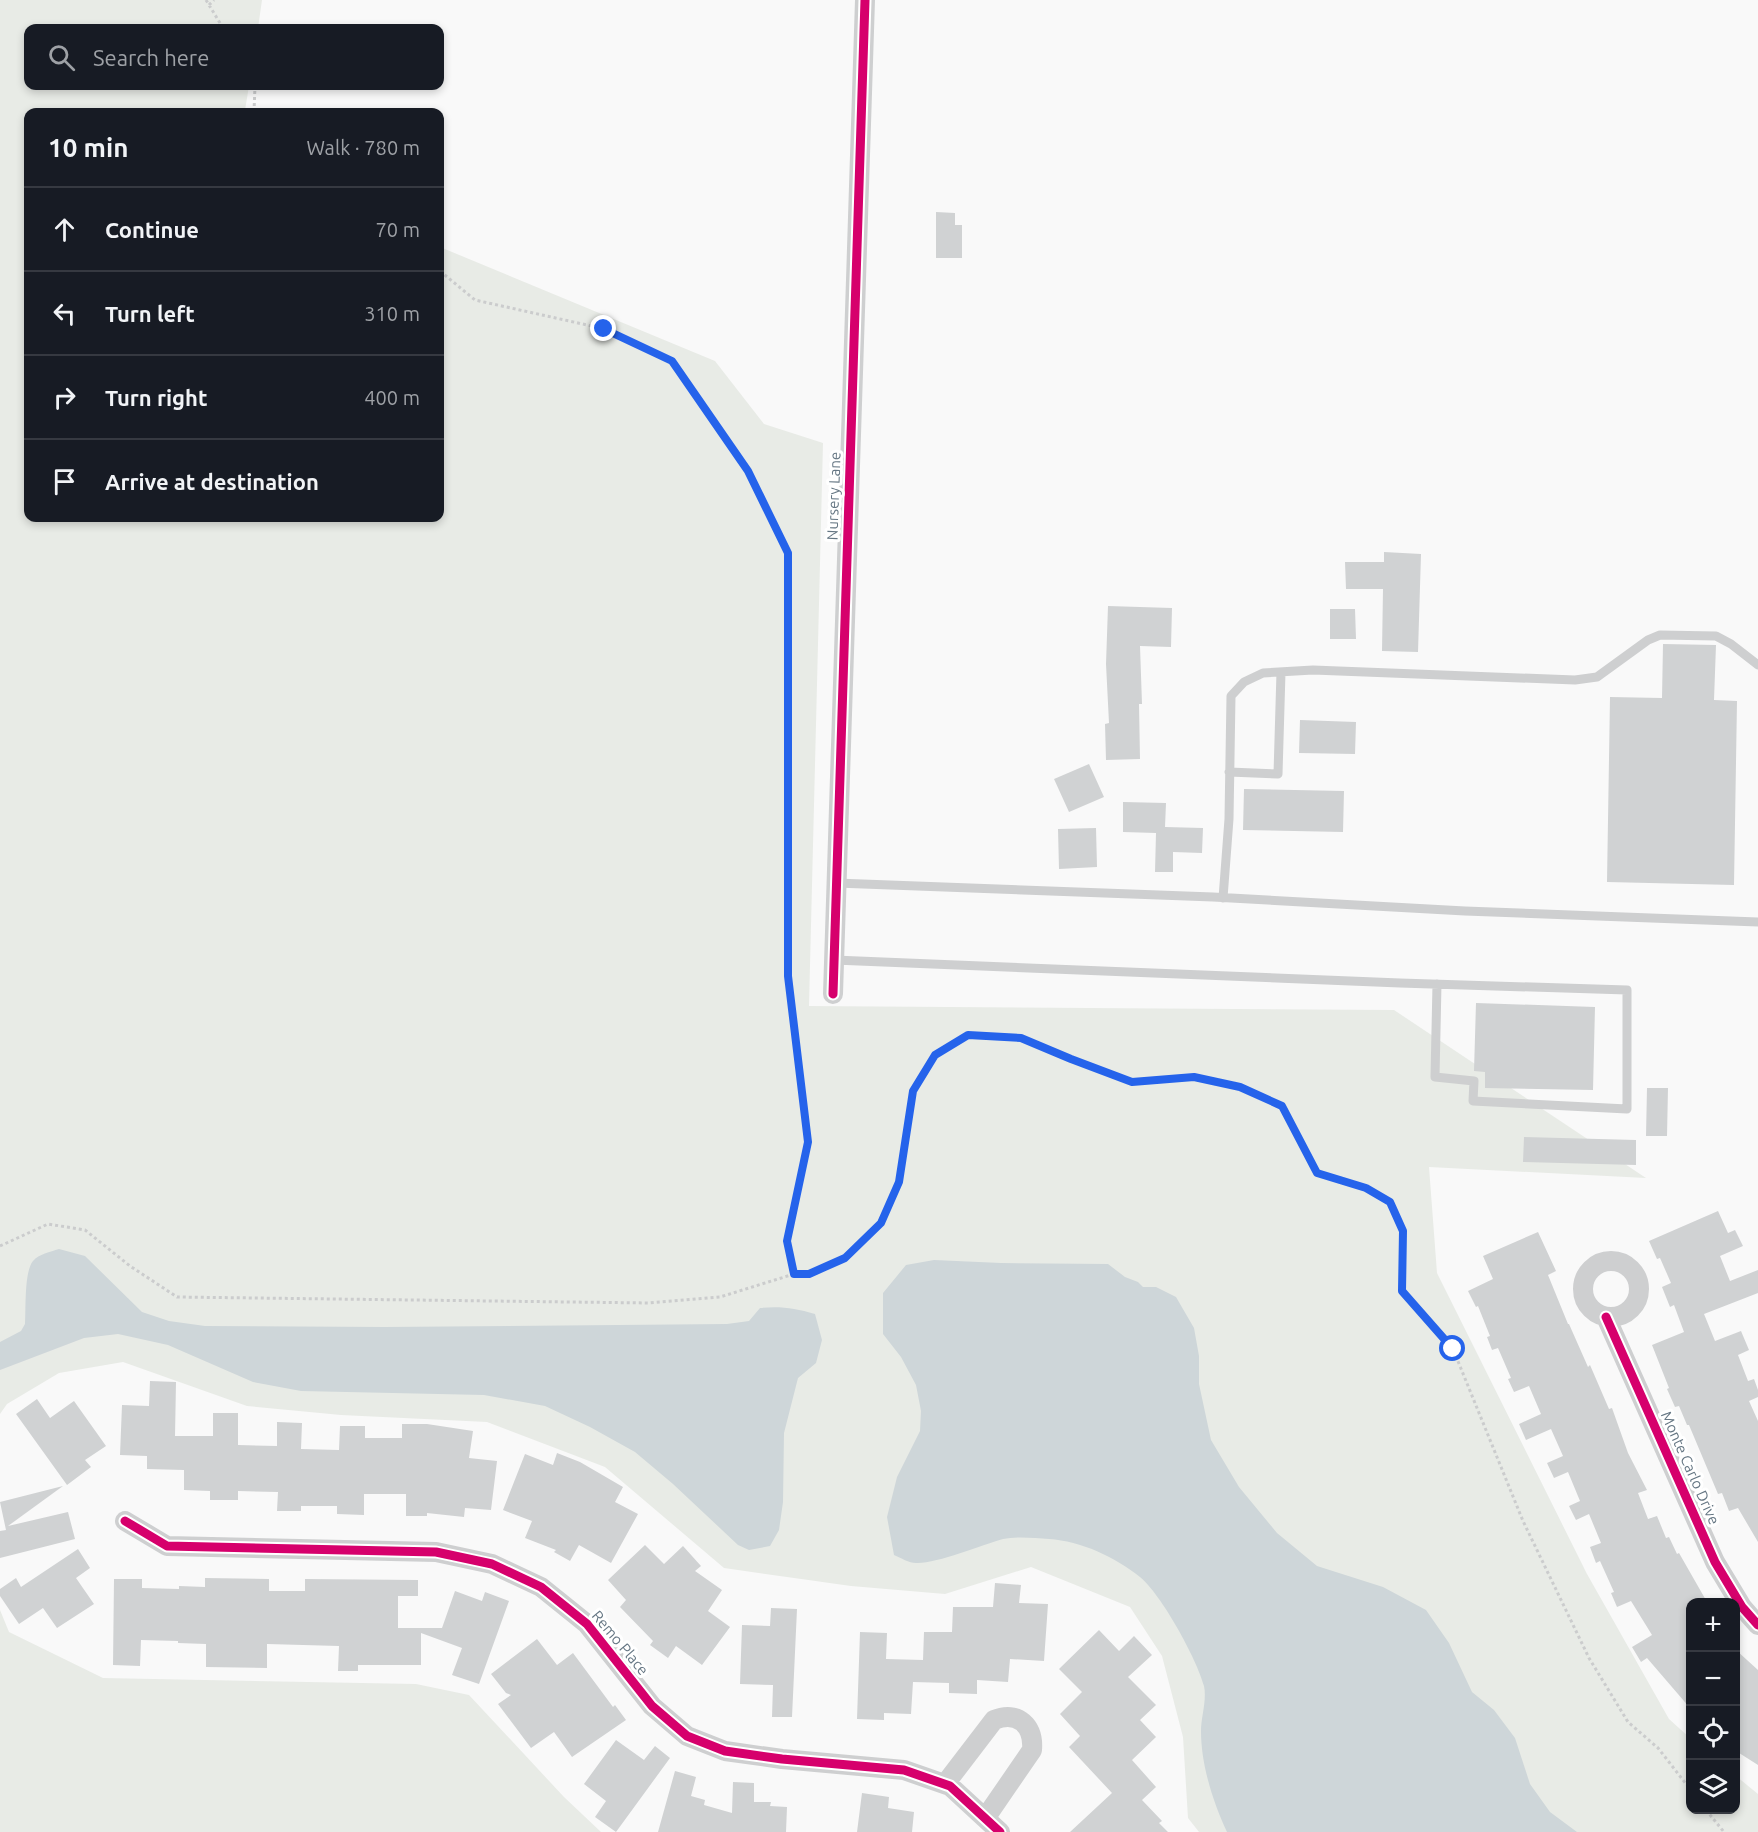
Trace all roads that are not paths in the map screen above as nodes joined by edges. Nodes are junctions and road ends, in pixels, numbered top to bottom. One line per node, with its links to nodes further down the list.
1 (865, 0): 5 (street, Nursery Lane)
2 (1758, 665): 3 (lane)
3 (1281, 672): 4 (lane); 4 (lane)
4 (1229, 772): 6 (lane)
5 (836, 883): 6 (lane); 8 (street, Nursery Lane)
6 (1223, 898): 7 (lane)
7 (1758, 922)
8 (834, 960): 9 (lane); 10 (street, Nursery Lane)
9 (1437, 984): 9 (lane)
10 (833, 994)
11 (1606, 1317): 13 (street, Monte Carlo Drive)
12 (125, 1521): 14 (street, Remo Place)
13 (1758, 1625)
14 (945, 1784): 15 (street, Remo Place); 15 (street)
15 (986, 1817): 16 (street, Remo Place)
16 (1000, 1832)

